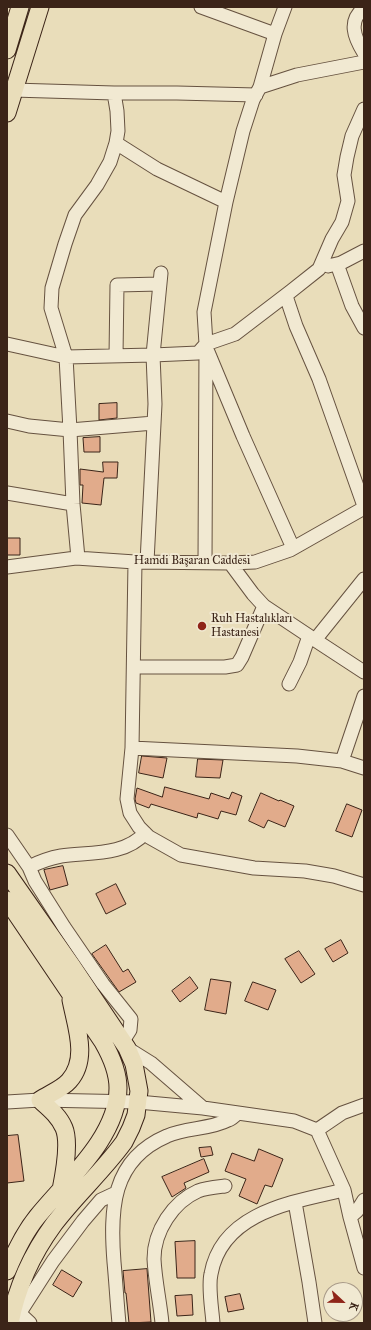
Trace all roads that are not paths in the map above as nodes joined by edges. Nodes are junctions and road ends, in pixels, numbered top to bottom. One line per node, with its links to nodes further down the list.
1 (20, 7): 7 (main road)
2 (40, 7): 10 (main road)
3 (201, 7): 6 (street)
4 (285, 7): 6 (street)
5 (364, 8): 8 (street)
6 (275, 34): 11 (street)
7 (7, 50)
8 (364, 53)
9 (364, 62): 11 (street)
10 (13, 90): 12 (street); 14 (main road)
11 (258, 91): 12 (street); 16 (street)
12 (114, 93): 15 (street)
13 (364, 109): 19 (street)
14 (7, 113)
15 (116, 143): 16 (street); 26 (street)
16 (226, 202): 23 (street)
17 (364, 250): 18 (street)
18 (336, 264): 19 (street); 21 (street)
19 (319, 269): 20 (street)
20 (286, 296): 23 (street); 32 (street)
21 (364, 328)
22 (7, 344): 26 (street)
23 (206, 344): 25 (street); 33 (street); 36 (street)
24 (116, 356): 25 (street); 25 (street); 26 (street)
25 (153, 356): 28 (street)
26 (66, 357): 29 (street)
27 (7, 421): 29 (street)
28 (154, 423): 29 (street); 35 (street)
29 (70, 430): 31 (street)
30 (7, 493): 31 (street)
31 (73, 504): 34 (street)
32 (364, 507): 33 (street, Hamdi Başaran Caddesi)
33 (293, 548): 37 (street, Hamdi Başaran Caddesi)
34 (78, 558): 35 (street, Hamdi Başaran Caddesi); 38 (street, Hamdi Başaran Caddesi)
35 (141, 562): 36 (street, Hamdi Başaran Caddesi); 42 (street)
36 (205, 562): 37 (street, Hamdi Başaran Caddesi)
37 (230, 563): 40 (street)
38 (7, 567)
39 (364, 579): 41 (street)
40 (264, 606): 41 (street); 42 (street)
41 (312, 638): 43 (street); 44 (street)
42 (134, 666): 46 (street)
43 (364, 672)
44 (289, 684)
45 (364, 696): 47 (street)
46 (132, 748): 47 (street); 49 (street)
47 (342, 760): 48 (street)
48 (364, 768)
49 (145, 834): 51 (street); 53 (street)
50 (7, 835): 51 (street)
51 (29, 867): 56 (street)
52 (8, 878): 56 (main road)
53 (364, 885)
54 (7, 900): 55 (main road)
55 (70, 994): 57 (main road); 58 (main road)
56 (125, 1044): 60 (main road); 62 (street)
57 (40, 1100): 58 (street); 59 (street); 67 (main road)
58 (117, 1101): 60 (street); 67 (main road)
59 (7, 1102)
60 (138, 1102): 62 (street); 74 (main road)
61 (364, 1105): 64 (street)
62 (203, 1108): 63 (street)
63 (238, 1113): 64 (street); 68 (street)
64 (317, 1130): 66 (street)
65 (225, 1186): 77 (street)
66 (344, 1190): 70 (street); 71 (street)
67 (61, 1191): 73 (main road)
68 (116, 1193): 74 (street); 76 (street)
69 (364, 1200): 71 (street)
70 (295, 1202): 78 (street); 79 (street)
71 (350, 1217): 72 (street)
72 (364, 1268)
73 (7, 1271)
74 (14, 1315): 75 (street)
75 (30, 1323)
76 (119, 1323)
77 (162, 1323)
78 (212, 1323)
79 (315, 1323)

